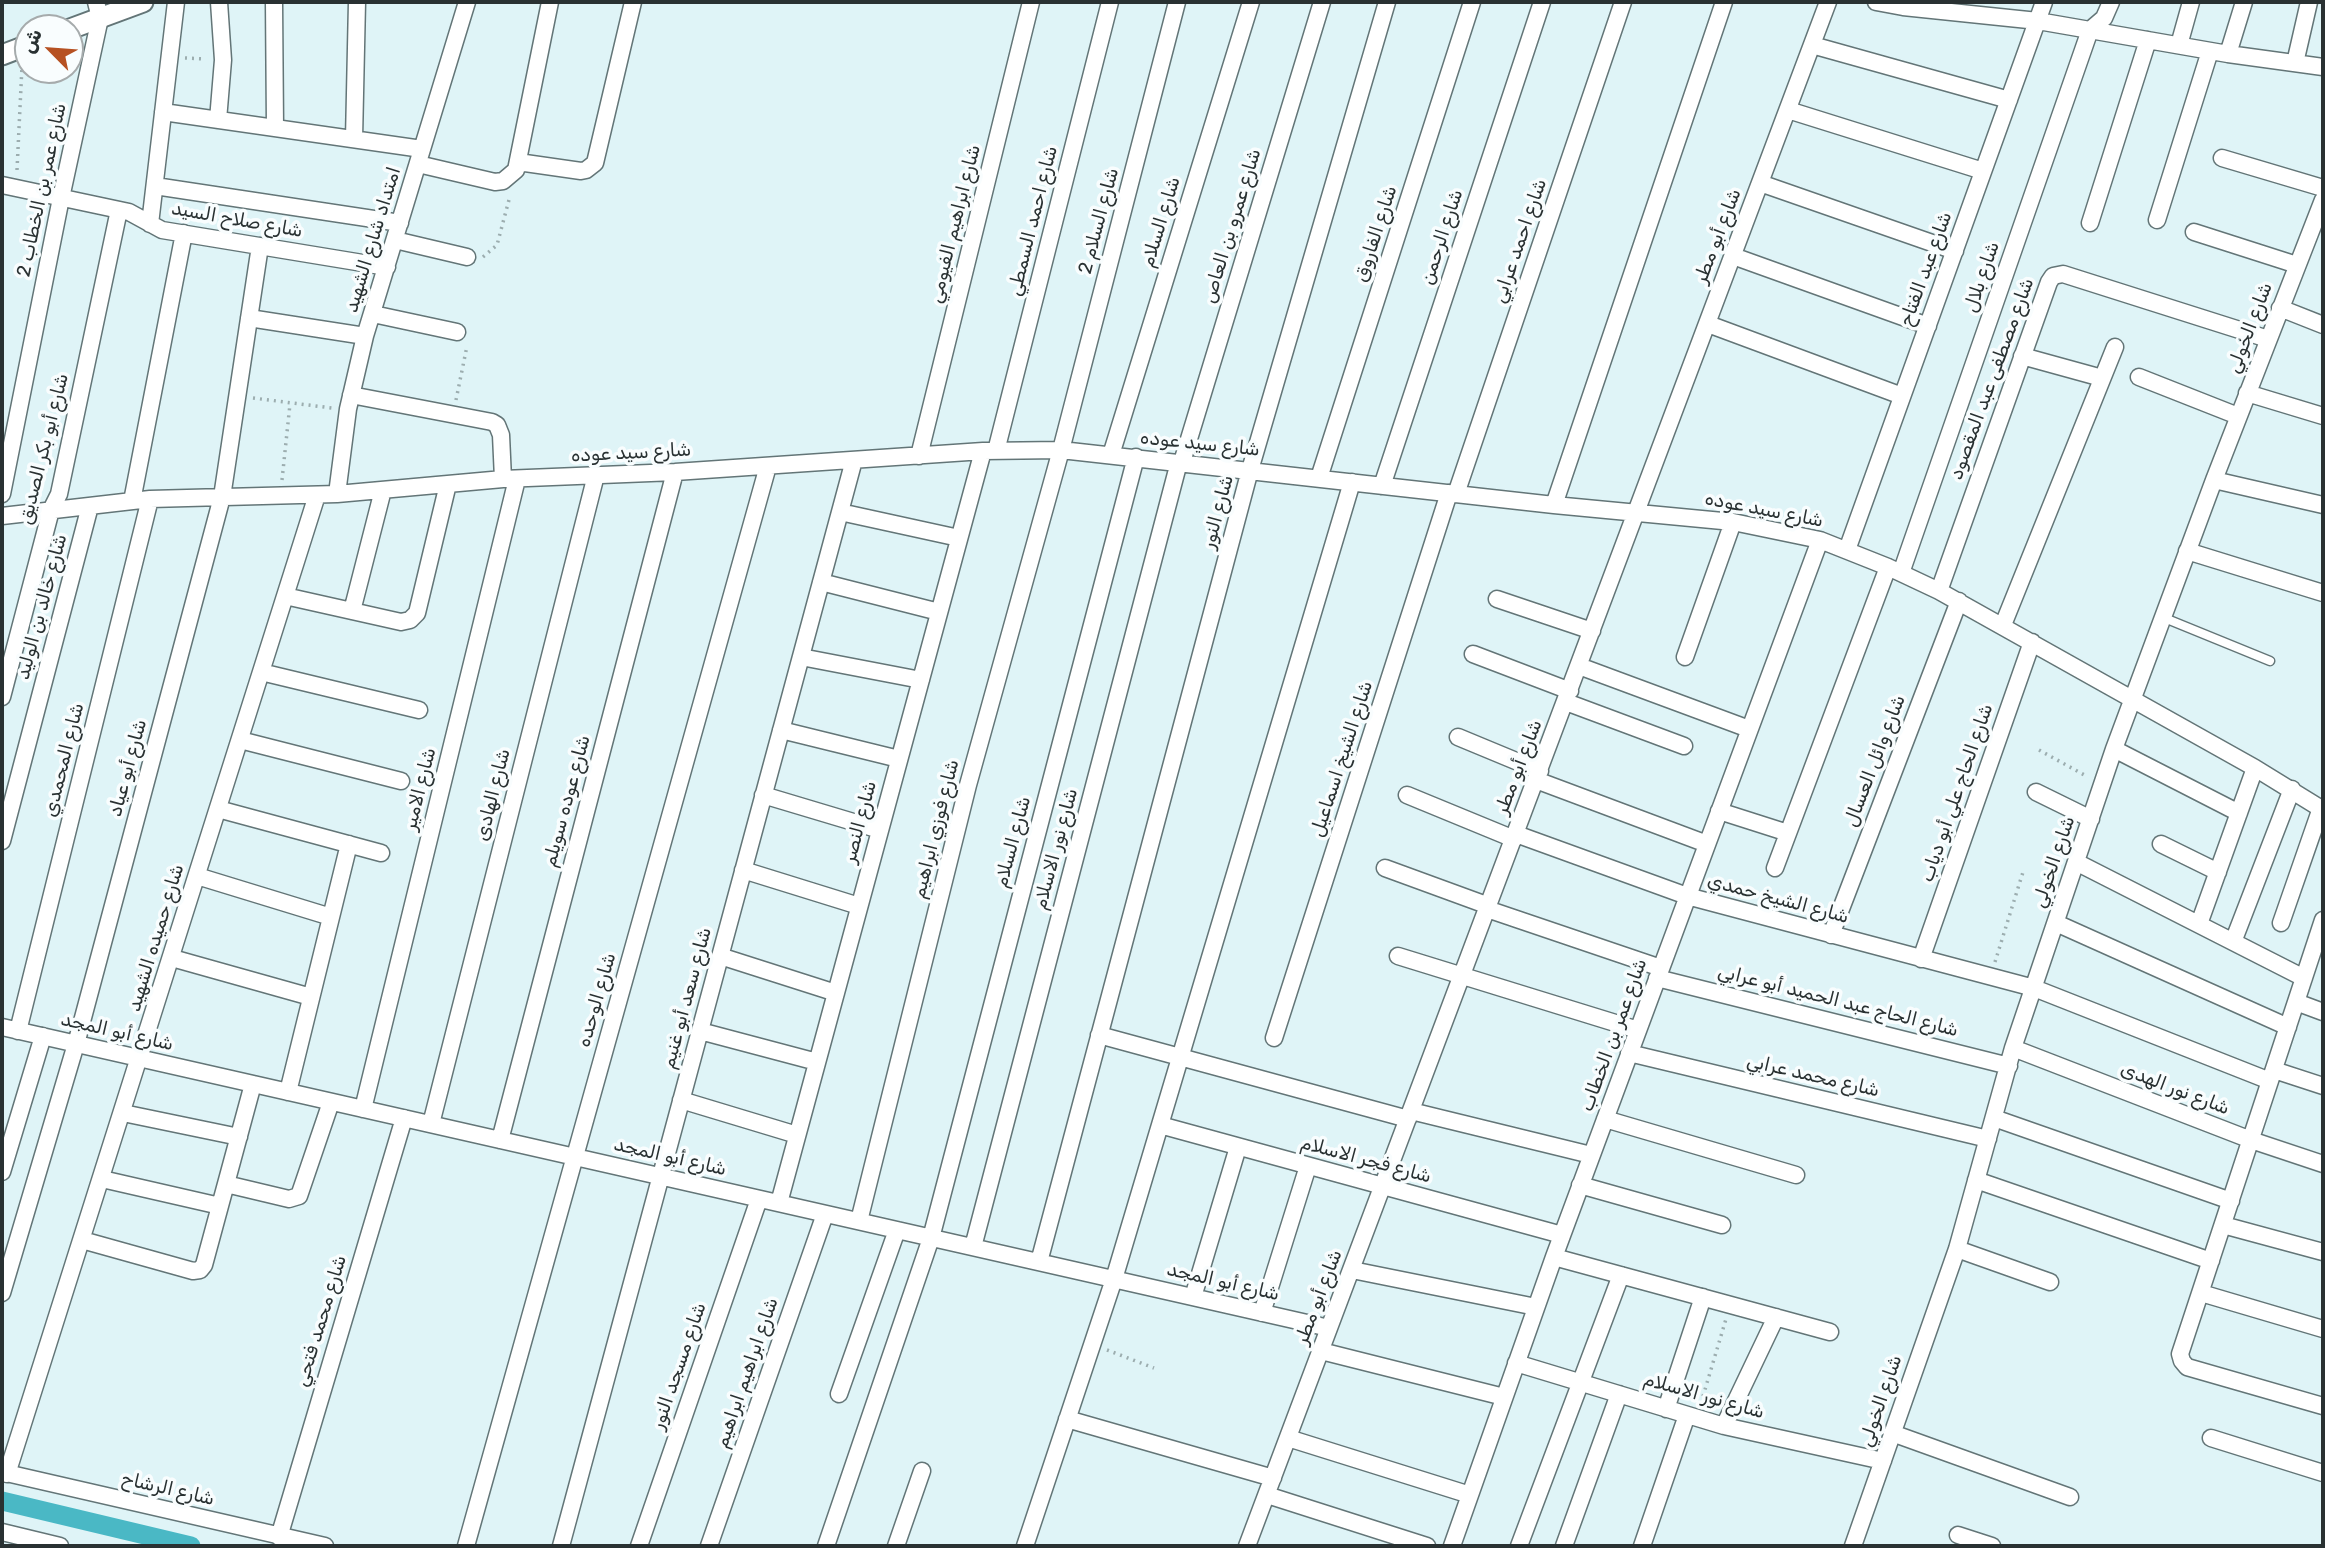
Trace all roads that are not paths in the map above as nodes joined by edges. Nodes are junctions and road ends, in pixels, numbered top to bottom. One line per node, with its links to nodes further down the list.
1 (143, 2): 28 (street)
2 (176, 2): 41 (street)
3 (219, 2): 42 (street)
4 (274, 2): 43 (street)
5 (357, 2): 44 (street)
6 (467, 2): 45 (street, امتداد شارع الشهيد)
7 (550, 2): 47 (street)
8 (633, 2): 47 (street)
9 (1031, 2): 91 (street, شارع ابراهيم الفيومي)
10 (1110, 2): 89 (street, شارع احمد السمطي)
11 (1177, 2): 88 (street, شارع السلام 2)
12 (1251, 2): 90 (street, شارع السلام)
13 (1322, 2): 94 (street, شارع عمرو بن العاص)
14 (1387, 2): 96 (street, شارع النور)
15 (1472, 2): 99 (street, شارع الفاروق)
16 (1542, 2): 104 (street, شارع الرحمن)
17 (1623, 2): 108 (street, شارع احمد عرابي)
18 (1724, 2): 113 (street)
19 (1828, 2): 33 (street, شارع أبو مطر)
20 (1876, 2): 27 (street)
21 (1987, 2): 29 (street)
22 (2043, 2): 30 (street, شارع عبد الفتاح)
23 (2111, 2): 31 (street, شارع بلال)
24 (2191, 2): 34 (street)
25 (2244, 2): 36 (street)
26 (2309, 2): 37 (street)
27 (1903, 4): 29 (street)
28 (98, 10): 53 (street, شارع عمر بن الخطاب 2)
29 (1998, 17): 30 (street)
30 (2038, 21): 31 (street); 39 (street, شارع عبد الفتاح)
31 (2090, 30): 32 (street); 125 (street, شارع بلال)
32 (2148, 40): 34 (street); 58 (street)
33 (1812, 45): 39 (street); 40 (street, شارع أبو مطر)
34 (2179, 45): 35 (street)
35 (2210, 51): 36 (street); 56 (street)
36 (2228, 54): 37 (street)
37 (2295, 63): 38 (street)
38 (2323, 67)
39 (2009, 100): 48 (street, شارع عبد الفتاح)
40 (1788, 110): 48 (street); 49 (street, شارع أبو مطر)
41 (163, 112): 42 (street); 50 (street)
42 (218, 120): 43 (street)
43 (275, 128): 44 (street)
44 (354, 139): 45 (street)
45 (420, 157): 47 (street); 57 (street, امتداد شارع الشهيد)
46 (2221, 158): 52 (street)
47 (514, 169)
48 (1983, 171): 65 (street, شارع عبد الفتاح)
49 (1760, 183): 65 (street); 66 (street, شارع أبو مطر)
50 (155, 186): 57 (street); 59 (street)
51 (9, 187): 53 (street, شارع صلاح السيد)
52 (2323, 187)
53 (61, 198): 55 (street, شارع صلاح السيد); 106 (street, شارع عمر بن الخطاب 2)
54 (2323, 200): 62 (street, شارع الخولي)
55 (119, 210): 59 (street, شارع صلاح السيد); 116 (street, شارع أبو بكر الصديق)
56 (2157, 220)
57 (400, 223): 63 (street, امتداد شارع الشهيد)
58 (2090, 223)
59 (150, 224): 61 (street, شارع صلاح السيد)
60 (2194, 232): 68 (street)
61 (184, 233): 64 (street, شارع صلاح السيد); 112 (street)
62 (2316, 236): 68 (street, شارع الخولي)
63 (395, 240): 67 (street); 69 (street, امتداد شارع الشهيد)
64 (260, 246): 69 (street, شارع صلاح السيد); 72 (street, شارع أبو عياد)
65 (1955, 251): 75 (street, شارع عبد الفتاح)
66 (1733, 256): 73 (street, شارع أبو مطر); 75 (street)
67 (467, 257)
68 (2297, 265): 70 (street, شارع الخولي)
69 (387, 267): 71 (street, امتداد شارع الشهيد)
70 (2280, 308): 74 (street); 78 (street, شارع الخولي)
71 (373, 314): 76 (street); 77 (street, امتداد شارع الشهيد)
72 (249, 317): 77 (street); 110 (street, شارع أبو عياد)
73 (1708, 324): 84 (street); 118 (street, شارع أبو مطر)
74 (2323, 325)
75 (1928, 326): 84 (street, شارع عبد الفتاح)
76 (457, 332)
77 (365, 336): 85 (street, امتداد شارع الشهيد)
78 (2268, 340): 80 (street, شارع مصطفى عبد المقصود); 83 (street, شارع الخولي)
79 (2115, 347): 82 (street)
80 (2022, 356): 82 (street); 127 (street, شارع مصطفى عبد المقصود)
81 (2139, 377): 86 (street)
82 (2102, 378): 135 (street)
83 (2247, 393): 86 (street, شارع الخولي); 87 (street)
84 (1902, 396): 123 (street, شارع عبد الفتاح)
85 (349, 402): 100 (street, شارع الامير); 107 (street, امتداد شارع الشهيد)
86 (2238, 416): 101 (street, شارع الخولي)
87 (2323, 416)
88 (1061, 450): 89 (street, شارع سيد عوده); 90 (street, شارع سيد عوده); 256 (street, شارع فوزي ابراهيم)
89 (990, 451): 91 (street, شارع سيد عوده); 121 (street, شارع النصر)
90 (1111, 455): 92 (street, شارع سيد عوده)
91 (919, 456): 93 (street, شارع سيد عوده)
92 (1136, 457): 94 (street, شارع سيد عوده); 261 (street, شارع السلام)
93 (854, 460): 95 (street, شارع سيد عوده); 117 (street, شارع سعد أبو غنيم)
94 (1180, 462): 96 (street, شارع سيد عوده); 263 (street, شارع نور الاسلام)
95 (768, 466): 97 (street, شارع سيد عوده); 240 (street, شارع الوحده)
96 (1250, 470): 99 (street, شارع سيد عوده); 209 (street, شارع النور)
97 (676, 472): 98 (street, شارع سيد عوده); 236 (street, شارع عوده سويلم)
98 (596, 475): 100 (street, شارع سيد عوده); 231 (street, شارع الهادى)
99 (1319, 478): 102 (street, شارع سيد عوده)
100 (510, 479): 103 (street, شارع سيد عوده); 225 (street, شارع الامير)
101 (2214, 480): 114 (street); 124 (street, شارع الخولي)
102 (1352, 482): 104 (street, شارع سيد عوده); 215 (street)
103 (448, 484): 105 (street, شارع سيد عوده); 132 (street)
104 (1382, 485): 108 (street, شارع سيد عوده)
105 (383, 490): 107 (street, شارع سيد عوده); 132 (street)
106 (2, 494)
107 (337, 494): 109 (street, شارع سيد عوده)
108 (1453, 494): 113 (street, شارع سيد عوده); 211 (street, شارع الشيخ اسماعيل)
109 (317, 495): 110 (street, شارع سيد عوده); 129 (street, شارع حميده الشهيد)
110 (222, 497): 111 (street, شارع سيد عوده); 212 (street, شارع أبو عياد)
111 (150, 499): 112 (street, شارع سيد عوده); 207 (street, شارع المحمدي)
112 (132, 501): 115 (street, شارع سيد عوده)
113 (1554, 505): 118 (street, شارع سيد عوده)
114 (2323, 505)
115 (90, 506): 116 (street, شارع سيد عوده); 171 (street, شارع خالد بن الوليد)
116 (51, 510): 119 (street, شارع سيد عوده); 146 (street, شارع أبو بكر الصديق)
117 (840, 512): 121 (street); 126 (street, شارع سعد أبو غنيم)
118 (1637, 514): 120 (street, شارع سيد عوده); 136 (street, شارع أبو مطر)
119 (2, 516)
120 (1734, 522): 122 (street, شارع سيد عوده); 140 (street)
121 (959, 538): 133 (street, شارع النصر)
122 (1820, 540): 123 (street, شارع سيد عوده); 149 (street, شارع عمر بن الخطاب)
123 (1847, 550): 125 (street, شارع سيد عوده)
124 (2187, 551): 128 (street); 134 (street, شارع الخولي)
125 (1894, 570): 127 (street, شارع سيد عوده); 169 (street, شارع بلال)
126 (821, 582): 133 (street); 139 (street, شارع سعد أبو غنيم)
127 (1939, 591): 131 (street, شارع سيد عوده)
128 (2323, 593)
129 (285, 596): 132 (street); 143 (street, شارع حميده الشهيد)
130 (1497, 598): 136 (street)
131 (1959, 601): 135 (street, شارع سيد عوده); 190 (street, شارع وائل العسال)
132 (352, 611)
133 (939, 612): 144 (street, شارع النصر)
134 (2162, 617): 141 (lane); 147 (street, شارع الخولي)
135 (2003, 625): 137 (street, شارع سيد عوده)
136 (1592, 631): 142 (street, شارع أبو مطر)
137 (2032, 642): 147 (street, شارع سيد عوده); 195 (street, شارع الحاج علي أبو دياب)
138 (1473, 654): 145 (street)
139 (801, 657): 144 (street); 150 (street, شارع سعد أبو غنيم)
140 (1685, 657)
141 (2270, 661)
142 (1579, 666): 145 (street, شارع أبو مطر); 149 (street)
143 (261, 673): 148 (street); 152 (street, شارع حميده الشهيد)
144 (921, 680): 155 (street, شارع النصر)
145 (1568, 696): 153 (street); 157 (street, شارع أبو مطر)
146 (2, 697)
147 (2132, 699): 154 (street, شارع الخولي); 156 (street, شارع سيد عوده)
148 (418, 710)
149 (1749, 729): 165 (street, شارع عمر بن الخطاب)
150 (781, 730): 155 (street); 162 (street, شارع سعد أبو غنيم)
151 (1458, 737): 157 (street)
152 (240, 740): 158 (street); 163 (street, شارع حميده الشهيد)
153 (1684, 746)
154 (2114, 750): 166 (street); 167 (street, شارع الخولي)
155 (899, 759): 168 (street, شارع النصر)
156 (2255, 768): 159 (street, شارع سيد عوده); 166 (street)
157 (1538, 776): 170 (street, شارع أبو مطر); 172 (street)
158 (401, 781)
159 (2292, 789): 164 (street, شارع سيد عوده); 191 (street)
160 (2036, 792): 167 (street)
161 (1408, 794): 170 (street, شارع الشيخ حمدي)
162 (763, 795): 168 (street); 179 (street, شارع سعد أبو غنيم)
163 (218, 809): 174 (street); 181 (street, شارع حميده الشهيد)
164 (2322, 809): 188 (street)
165 (1719, 811): 169 (street); 172 (street, شارع عمر بن الخطاب)
166 (2239, 813): 180 (street)
167 (2091, 819): 176 (street, شارع الخولي)
168 (880, 831): 183 (street, شارع النصر)
169 (1788, 833): 177 (street, شارع بلال)
170 (1515, 836): 182 (street, شارع الشيخ حمدي); 184 (street, شارع أبو مطر)
171 (2, 841)
172 (1707, 844): 182 (street, شارع عمر بن الخطاب)
173 (2161, 844): 180 (street)
174 (349, 845): 175 (street); 185 (street)
175 (381, 853)
176 (2076, 862): 187 (street, شارع الخولي); 189 (street)
177 (1775, 867)
178 (1385, 868): 184 (street, شارع الحاج عبد الحميد أبو عرابي)
179 (743, 870): 183 (street); 192 (street, شارع سعد أبو غنيم)
180 (2218, 872): 189 (street)
181 (198, 876): 185 (street); 194 (street, شارع حميده الشهيد)
182 (1688, 896): 190 (street, شارع الشيخ حمدي); 196 (street, شارع عمر بن الخطاب)
183 (859, 906): 200 (street, شارع النصر)
184 (1488, 907): 196 (street, شارع الحاج عبد الحميد أبو عرابي); 197 (street, شارع أبو مطر)
185 (331, 917): 201 (street)
186 (2323, 920): 198 (street)
187 (2056, 923): 199 (street, شارع الخولي); 205 (street)
188 (2281, 923)
189 (2199, 924): 191 (street)
190 (1831, 935): 195 (street, شارع الشيخ حمدي)
191 (2234, 942): 198 (street)
192 (720, 956): 200 (street); 208 (street, شارع سعد أبو غنيم)
193 (1398, 956): 197 (street)
194 (172, 958): 201 (street); 216 (street, شارع حميده الشهيد)
195 (1921, 959): 199 (street, شارع الشيخ حمدي)
196 (1659, 973): 206 (street, شارع عمر بن الخطاب); 218 (street, شارع الحاج عبد الحميد أبو عرابي)
197 (1462, 976): 206 (street); 227 (street, شارع أبو مطر)
198 (2304, 978): 202 (street)
199 (2034, 988): 213 (street, شارع الخولي); 219 (street, شارع الشيخ حمدي)
200 (836, 993): 217 (street, شارع النصر)
201 (312, 997): 222 (street)
202 (2296, 1002): 203 (street); 205 (street)
203 (2323, 1012)
204 (2, 1027): 207 (street, شارع أبو المجد)
205 (2288, 1027): 219 (street)
206 (1638, 1030): 214 (street, شارع عمر بن الخطاب)
207 (18, 1031): 210 (street, شارع أبو المجد)
208 (700, 1031): 217 (street); 223 (street, شارع سعد أبو غنيم)
209 (1099, 1035): 215 (street); 268 (street, شارع النور)
210 (43, 1036): 212 (street, شارع أبو المجد); 243 (street)
211 (1274, 1038)
212 (76, 1044): 216 (street, شارع أبو المجد); 273 (street, شارع أبو عياد)
213 (2014, 1048): 218 (street, شارع الخولي); 237 (street, شارع نور الهدى)
214 (1629, 1053): 230 (street, شارع عمر بن الخطاب); 235 (street, شارع محمد عرابي)
215 (1180, 1057): 227 (street); 232 (street)
216 (140, 1059): 220 (street, شارع أبو المجد); 226 (street, شارع حميده الشهيد)
217 (817, 1062): 233 (street, شارع النصر)
218 (2009, 1066): 229 (street, شارع الخولي)
219 (2272, 1076): 221 (street, شارع الشيخ حمدي); 237 (street)
220 (253, 1084): 222 (street, شارع أبو المجد); 234 (street)
221 (2323, 1086)
222 (288, 1092): 224 (street, شارع أبو المجد)
223 (681, 1100): 233 (street); 245 (street, شارع سعد أبو غنيم)
224 (331, 1102): 225 (street, شارع أبو المجد); 248 (street)
225 (363, 1109): 228 (street, شارع أبو المجد)
226 (123, 1113): 234 (street); 246 (street, شارع حميده الشهيد)
227 (1410, 1115): 239 (street); 250 (street, شارع أبو مطر)
228 (404, 1118): 231 (street, شارع أبو المجد); 307 (street, شارع محمد فتحي)
229 (1994, 1118): 235 (street, شارع الخولي); 252 (street)
230 (1605, 1119): 239 (street, شارع عمر بن الخطاب); 244 (street)
231 (431, 1124): 236 (street, شارع أبو المجد)
232 (1160, 1125): 238 (street, شارع فجر الاسلام); 271 (street)
233 (797, 1135): 253 (street, شارع النصر)
234 (239, 1137): 248 (street)
235 (1988, 1139): 247 (street, شارع الخولي)
236 (500, 1140): 240 (street, شارع أبو المجد)
237 (2250, 1140): 241 (street, شارع نور الهدى); 252 (street)
238 (1238, 1147): 242 (street, شارع فجر الاسلام); 275 (street)
239 (1591, 1155): 249 (street, شارع عمر بن الخطاب)
240 (575, 1157): 245 (street, شارع أبو المجد); 310 (street, شارع الوحده)
241 (2323, 1164)
242 (1308, 1166): 250 (street, شارع فجر الاسلام); 278 (street)
243 (2, 1172)
244 (1796, 1175)
245 (661, 1176): 251 (street, شارع أبو المجد); 311 (street, شارع سعد أبو غنيم)
246 (102, 1179): 254 (street); 262 (street, شارع حميده الشهيد)
247 (1976, 1180): 264 (street, شارع الخولي); 267 (street)
248 (226, 1184): 254 (street)
249 (1580, 1185): 257 (street); 260 (street, شارع عمر بن الخطاب)
250 (1382, 1186): 260 (street, شارع فجر الاسلام); 269 (street, شارع أبو مطر)
251 (759, 1199): 253 (street, شارع أبو المجد); 312 (street, شارع مسجد النور)
252 (2231, 1201): 258 (street)
253 (779, 1203): 255 (street, شارع أبو المجد)
254 (220, 1206): 262 (street)
255 (825, 1214): 256 (street, شارع أبو المجد); 313 (street, شارع ابراهيم ابراهيم)
256 (859, 1221): 259 (street, شارع أبو المجد)
257 (1723, 1225)
258 (2223, 1225): 265 (street); 267 (street)
259 (897, 1230): 261 (street, شارع أبو المجد); 286 (street)
260 (1562, 1234): 266 (street, شارع عمر بن الخطاب)
261 (931, 1238): 263 (street, شارع أبو المجد); 314 (street, شارع السلام)
262 (82, 1240): 299 (street, شارع حميده الشهيد)
263 (973, 1247): 268 (street, شارع أبو المجد)
264 (1957, 1249): 272 (street); 294 (street, شارع الخولي)
265 (2323, 1252)
266 (1554, 1257): 270 (street); 277 (street, شارع عمر بن الخطاب)
267 (2211, 1261): 274 (street)
268 (1039, 1262): 271 (street, شارع أبو المجد)
269 (1352, 1270): 277 (street); 280 (street, شارع أبو مطر)
270 (1622, 1275): 276 (street); 285 (street)
271 (1114, 1279): 275 (street, شارع أبو المجد); 292 (street)
272 (2050, 1282)
273 (2, 1293)
274 (2201, 1293): 281 (street); 289 (street)
275 (1193, 1297): 278 (street, شارع أبو المجد)
276 (1703, 1297): 279 (street); 290 (street)
277 (1536, 1307): 284 (street, شارع عمر بن الخطاب)
278 (1262, 1313): 280 (street, شارع أبو المجد)
279 (1776, 1317): 282 (street); 293 (street)
280 (1329, 1328): 283 (street, شارع أبو مطر)
281 (2323, 1329)
282 (1830, 1332)
283 (1321, 1351): 288 (street); 295 (street, شارع أبو مطر)
284 (1516, 1363): 285 (street, شارع نور الاسلام); 288 (street, شارع عمر بن الخطاب)
285 (1581, 1382): 287 (street, شارع نور الاسلام); 320 (street)
286 (839, 1394)
287 (1619, 1394): 290 (street, شارع نور الاسلام); 321 (street)
288 (1504, 1397): 302 (street, شارع عمر بن الخطاب)
289 (2323, 1406)
290 (1666, 1409): 291 (street, شارع نور الاسلام)
291 (1692, 1417): 293 (street, شارع نور الاسلام); 322 (street)
292 (1067, 1419): 301 (street); 316 (street)
293 (1724, 1426): 297 (street, شارع نور الاسلام)
294 (1892, 1433): 297 (street, شارع الخولي); 304 (street)
295 (1288, 1438): 301 (street, شارع أبو مطر); 302 (street)
296 (2211, 1438): 300 (street)
297 (1883, 1461): 323 (street, شارع الخولي)
298 (922, 1471): 315 (street)
299 (5, 1473): 307 (street, شارع الرشاح)
300 (2323, 1473)
301 (1273, 1478): 303 (street, شارع أبو مطر)
302 (1469, 1494): 319 (street, شارع عمر بن الخطاب)
303 (1266, 1495): 317 (street, شارع أبو مطر); 318 (street)
304 (2070, 1497)
305 (2, 1532): 308 (street)
306 (1958, 1535): 324 (street)
307 (279, 1537): 309 (street, شارع الرشاح)
308 (60, 1546)
309 (325, 1546)
310 (466, 1546)
311 (561, 1546)
312 (639, 1546)
313 (709, 1546)
314 (826, 1546)
315 (896, 1546)
316 (1025, 1546)
317 (1247, 1546)
318 (1427, 1546)
319 (1452, 1546)
320 (1519, 1546)
321 (1564, 1546)
322 (1642, 1546)
323 (1853, 1546)
324 (1992, 1546)

